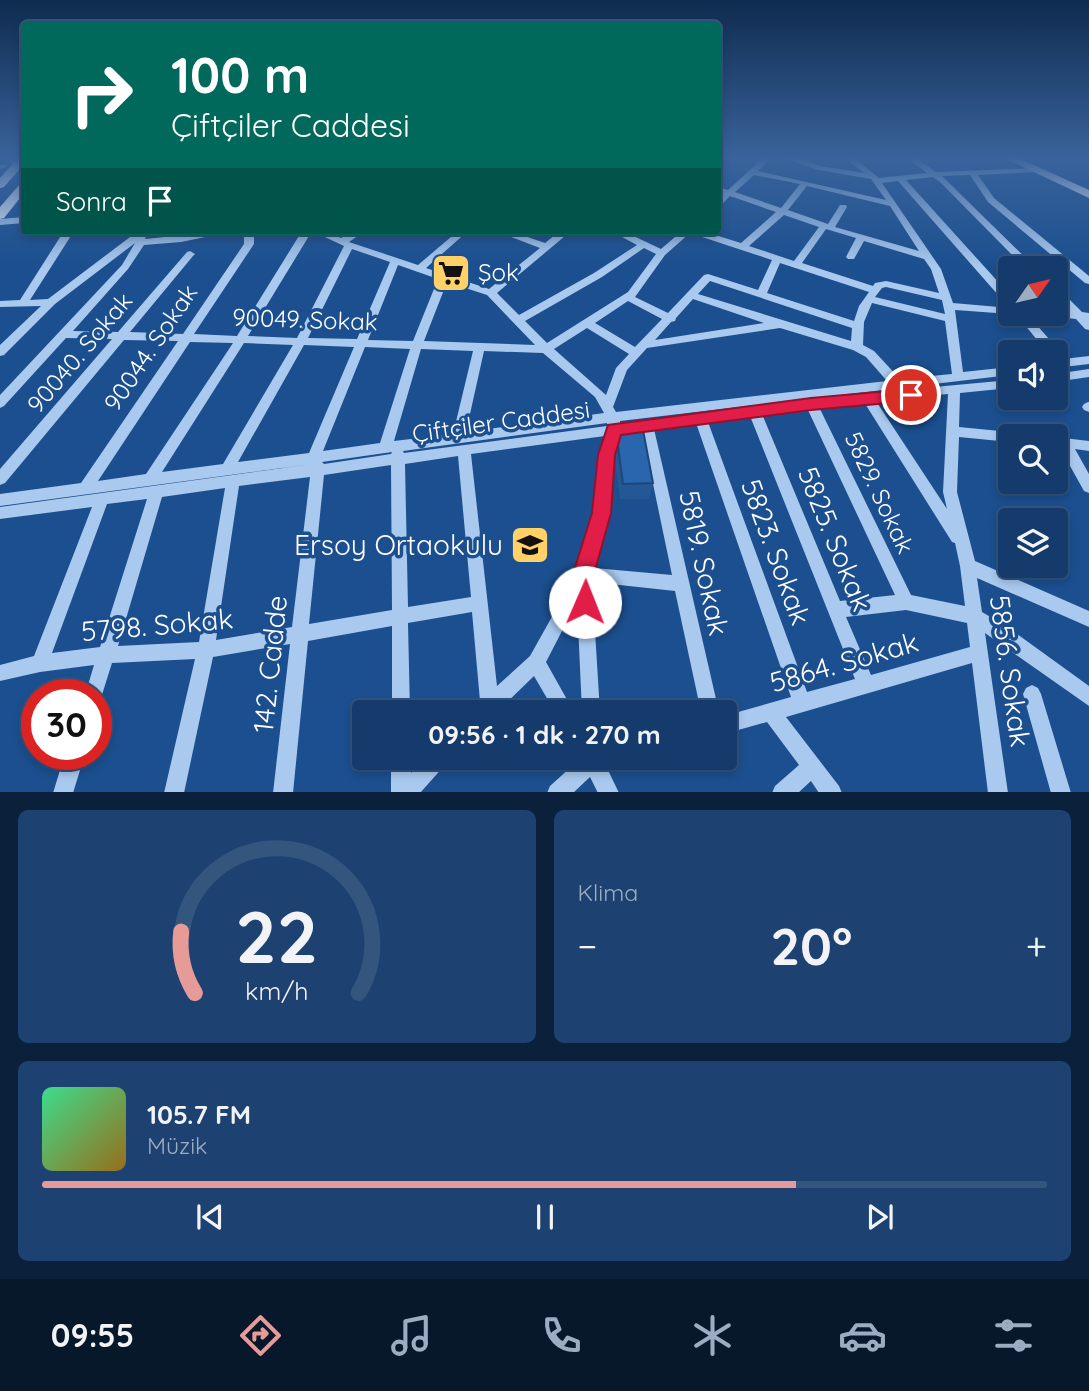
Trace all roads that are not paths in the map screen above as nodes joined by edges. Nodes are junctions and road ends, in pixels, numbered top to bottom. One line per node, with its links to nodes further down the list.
1 (19, 194): 12 (main road)
2 (732, 194): 11 (street)
3 (796, 194): 11 (street)
4 (849, 194): 9 (street)
5 (886, 194): 9 (street, 5856. Sokak)
6 (914, 194): 45 (street)
7 (956, 194): 36 (street)
8 (987, 194): 44 (street)
9 (894, 205): 38 (street, 5856. Sokak)
10 (844, 207): 15 (street)
11 (782, 212): 15 (street); 33 (street)
12 (0, 215)
13 (21, 220): 14 (street)
14 (0, 222)
15 (827, 227): 29 (street); 41 (street)
16 (66, 235): 54 (street)
17 (142, 235): 18 (street); 51 (street); 66 (street)
18 (198, 235)
19 (249, 235): 68 (street, 90044. Sokak)
20 (305, 235): 69 (street)
21 (325, 235): 30 (street)
22 (356, 235): 30 (street)
23 (458, 235): 42 (street)
24 (516, 235): 32 (street)
25 (561, 235): 32 (street)
26 (626, 235): 31 (street)
27 (682, 235): 34 (street)
28 (704, 235): 33 (street)
29 (861, 237): 37 (street); 38 (street)
30 (346, 244): 40 (street); 71 (street)
31 (643, 245): 34 (street); 60 (street)
32 (547, 247): 46 (street)
33 (741, 248): 39 (street)
34 (662, 253): 50 (street)
35 (190, 254): 67 (street, 90040. Sokak)
36 (1019, 256)
37 (851, 257)
38 (928, 257): 52 (street, 5856. Sokak)
39 (777, 259): 41 (street); 47 (street)
40 (395, 261): 42 (street); 72 (street, 142. Cadde)
41 (796, 264): 49 (street)
42 (419, 269): 43 (street)
43 (444, 277): 46 (street); 73 (street)
44 (1089, 281)
45 (998, 288)
46 (491, 293): 60 (street)
47 (761, 294): 48 (street); 63 (street)
48 (691, 295): 58 (street); 62 (street)
49 (872, 295): 52 (street); 59 (street); 63 (street)
50 (627, 297): 58 (street); 61 (street)
51 (51, 302): 54 (street); 78 (street)
52 (948, 302): 56 (street); 59 (street, 5856. Sokak)
53 (1068, 302): 57 (street)
54 (23, 303): 55 (street)
55 (0, 304)
56 (998, 309)
57 (1084, 316): 65 (street)
58 (671, 318): 77 (street)
59 (951, 319): 86 (street, 5856. Sokak)
60 (519, 320): 76 (street)
61 (587, 323): 76 (street); 77 (street)
62 (780, 324): 75 (street); 77 (street)
63 (856, 326): 75 (street)
64 (1032, 326): 70 (street)
65 (1089, 326)
66 (62, 334): 67 (street, 90049. Sokak); 88 (street)
67 (124, 335): 68 (street, 90049. Sokak); 103 (street, 90040. Sokak)
68 (186, 337): 69 (street, 90049. Sokak); 106 (street, 90044. Sokak)
69 (241, 339): 71 (street, 90049. Sokak); 104 (street)
70 (1044, 340)
71 (301, 341): 72 (street, 90049. Sokak); 102 (street)
72 (360, 343): 73 (street, 90049. Sokak); 101 (street, 142. Cadde)
73 (417, 345): 74 (street, 90049. Sokak); 99 (street)
74 (479, 347): 76 (street, 90049. Sokak); 97 (street)
75 (857, 347): 84 (street)
76 (546, 349): 91 (street)
77 (640, 349): 91 (street)
78 (0, 352)
79 (1089, 360): 80 (street)
80 (1068, 362)
81 (998, 373): 86 (street, Çiftçiler Caddesi)
82 (1089, 373): 83 (street)
83 (1068, 376)
84 (898, 384): 86 (street, Çiftçiler Caddesi); 91 (street, Çiftçiler Caddesi)
85 (998, 384): 86 (street, Çiftçiler Caddesi)
86 (956, 385): 87 (street, Çiftçiler Caddesi); 94 (street, 5856. Sokak)
87 (868, 399): 89 (street, Çiftçiler Caddesi); 110 (street)
88 (0, 403)
89 (811, 404): 90 (street, Çiftçiler Caddesi); 114 (street, 5829. Sokak)
90 (755, 412): 92 (street, Çiftçiler Caddesi); 116 (street, 5825. Sokak)
91 (611, 418): 93 (street, Çiftçiler Caddesi); 97 (street, Çiftçiler Caddesi); 112 (street)
92 (700, 418): 93 (street, Çiftçiler Caddesi); 137 (street, 5823. Sokak)
93 (647, 425): 113 (street, 5819. Sokak)
94 (952, 431): 95 (street); 110 (street, 5856. Sokak)
95 (998, 436)
96 (1068, 443): 98 (street)
97 (461, 445): 99 (street, Çiftçiler Caddesi); 115 (street)
98 (1089, 446)
99 (394, 452): 101 (street, Çiftçiler Caddesi); 118 (street)
100 (1068, 454): 105 (street)
101 (317, 463): 102 (street, Çiftçiler Caddesi); 120 (street, 142. Cadde)
102 (230, 476): 104 (street, Çiftçiler Caddesi); 121 (street)
103 (0, 479)
104 (153, 486): 106 (street, Çiftçiler Caddesi); 107 (street, Çiftçiler Caddesi); 123 (street)
105 (1089, 487)
106 (85, 489): 108 (street, Çiftçiler Caddesi)
107 (102, 499): 109 (street, Çiftçiler Caddesi); 125 (street)
108 (0, 500)
109 (0, 513)
110 (963, 548): 111 (street, 5856. Sokak)
111 (968, 566): 117 (street, 5856. Sokak); 119 (street)
112 (584, 574): 113 (street); 124 (street); 135 (street)
113 (682, 584): 136 (street, 5819. Sokak)
114 (906, 602): 116 (street); 117 (street)
115 (479, 603): 118 (street, 5798. Sokak); 132 (street)
116 (835, 610): 128 (street, 5825. Sokak)
117 (973, 616): 122 (street, 5856. Sokak); 130 (street)
118 (401, 617): 120 (street, 5798. Sokak); 131 (street)
119 (1089, 619)
120 (300, 634): 121 (street, 5798. Sokak); 148 (street, 142. Cadde)
121 (206, 650): 123 (street, 5798. Sokak); 147 (street)
122 (978, 653): 128 (street, 5864. Sokak); 155 (street, 5856. Sokak)
123 (107, 655): 125 (street, 5798. Sokak); 127 (street)
124 (536, 662): 133 (street); 134 (street)
125 (40, 663): 126 (street, 5798. Sokak)
126 (1, 677)
127 (99, 679)
128 (866, 685): 137 (street, 5864. Sokak)
129 (1032, 694): 156 (street)
130 (1089, 697)
131 (401, 700)
132 (485, 700)
133 (496, 700)
134 (558, 700)
135 (590, 700)
136 (707, 700)
137 (802, 703): 138 (street, 5864. Sokak)
138 (771, 712): 139 (street, 5864. Sokak); 140 (street)
139 (737, 721)
140 (812, 767): 153 (street); 154 (street)
141 (70, 770): 146 (street)
142 (402, 770): 149 (street)
143 (426, 770): 150 (street)
144 (584, 770): 151 (street)
145 (601, 770): 152 (street)
146 (63, 792)
147 (174, 792)
148 (283, 792)
149 (403, 792)
150 (404, 792)
151 (558, 792)
152 (609, 792)
153 (783, 792)
154 (831, 792)
155 (998, 792)
156 (1061, 792)

